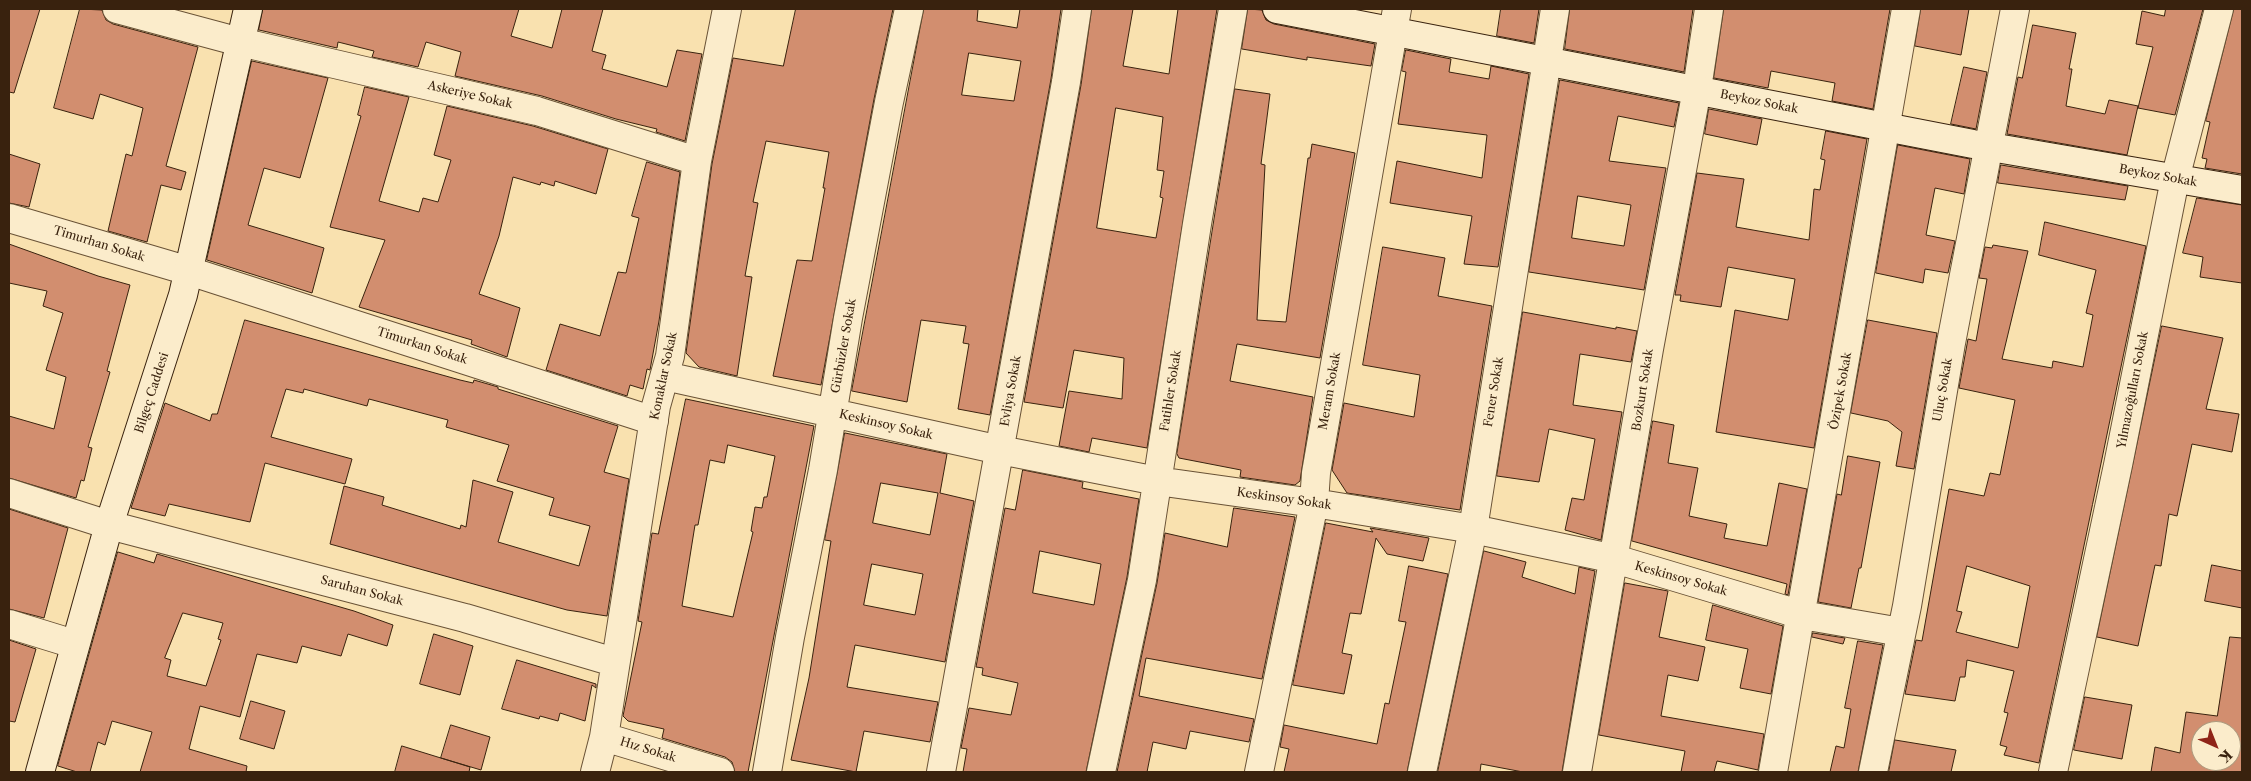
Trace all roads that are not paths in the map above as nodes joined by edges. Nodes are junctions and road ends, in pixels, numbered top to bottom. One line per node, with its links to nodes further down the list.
1 (117, 9): 14 (street, Askeriye Sokak)
2 (248, 9): 14 (street, Bilgeç Caddesi)
3 (726, 9): 19 (street, Konaklar Sokak)
4 (909, 9): 25 (street, Gürbüzler Sokak)
5 (1077, 9): 27 (street, Evliya Sokak)
6 (1233, 9): 28 (street, Fatihler Sokak)
7 (1277, 9): 13 (street, Beykoz Sokak)
8 (1555, 9): 15 (street, Fener Sokak)
9 (1708, 9): 16 (street, Bozkurt Sokak)
10 (1906, 9): 17 (street, Özipek Sokak)
11 (2015, 9): 18 (street, Uluç Sokak)
12 (2219, 9): 20 (street, Yılmazoğulları Sokak)
13 (1396, 20): 15 (street, Beykoz Sokak); 30 (street, Meram Sokak)
14 (240, 42): 19 (street, Askeriye Sokak); 23 (street, Bilgeç Caddesi)
15 (1548, 60): 16 (street, Beykoz Sokak); 32 (street, Fener Sokak)
16 (1697, 89): 17 (street, Beykoz Sokak); 33 (street, Bozkurt Sokak)
17 (1886, 127): 18 (street, Beykoz Sokak); 34 (street, Özipek Sokak)
18 (1989, 147): 20 (street, Beykoz Sokak); 36 (street, Uluç Sokak)
19 (697, 161): 24 (street, Konaklar Sokak)
20 (2175, 179): 21 (street, Beykoz Sokak); 51 (street, Yılmazoğulları Sokak)
21 (2242, 190)
22 (9, 218): 23 (street, Timurhan Sokak)
23 (189, 271): 26 (street, Timurkan Sokak); 31 (street, Bilgeç Caddesi)
24 (665, 376): 25 (street, Keskinsoy Sokak); 26 (street, Konaklar Sokak)
25 (832, 413): 27 (street, Keskinsoy Sokak); 43 (street, Gürbüzler Sokak)
26 (654, 421): 38 (street, Konaklar Sokak)
27 (1000, 450): 28 (street, Keskinsoy Sokak); 44 (street, Evliya Sokak)
28 (1157, 481): 30 (street, Keskinsoy Sokak); 45 (street, Fatihler Sokak)
29 (9, 493): 31 (street, Saruhan Sokak)
30 (1314, 503): 32 (street, Keskinsoy Sokak); 46 (street, Meram Sokak)
31 (109, 525): 37 (street, Bilgeç Caddesi); 38 (street, Saruhan Sokak)
32 (1473, 529): 33 (street, Keskinsoy Sokak); 47 (street, Fener Sokak)
33 (1615, 559): 34 (street, Keskinsoy Sokak); 48 (street, Bozkurt Sokak)
34 (1802, 614): 36 (street, Keskinsoy Sokak); 49 (street, Özipek Sokak)
35 (9, 624): 37 (street)
36 (1901, 632): 50 (street, Uluç Sokak)
37 (74, 644): 40 (street, Bilgeç Caddesi)
38 (614, 662): 39 (street, Konaklar Sokak)
39 (604, 737): 41 (street, Konaklar Sokak); 42 (street, Hız Sokak)
40 (40, 772)
41 (595, 772)
42 (720, 772)
43 (767, 772)
44 (941, 772)
45 (1101, 772)
46 (1259, 772)
47 (1422, 772)
48 (1578, 772)
49 (1773, 772)
50 (1873, 772)
51 (2053, 772)

